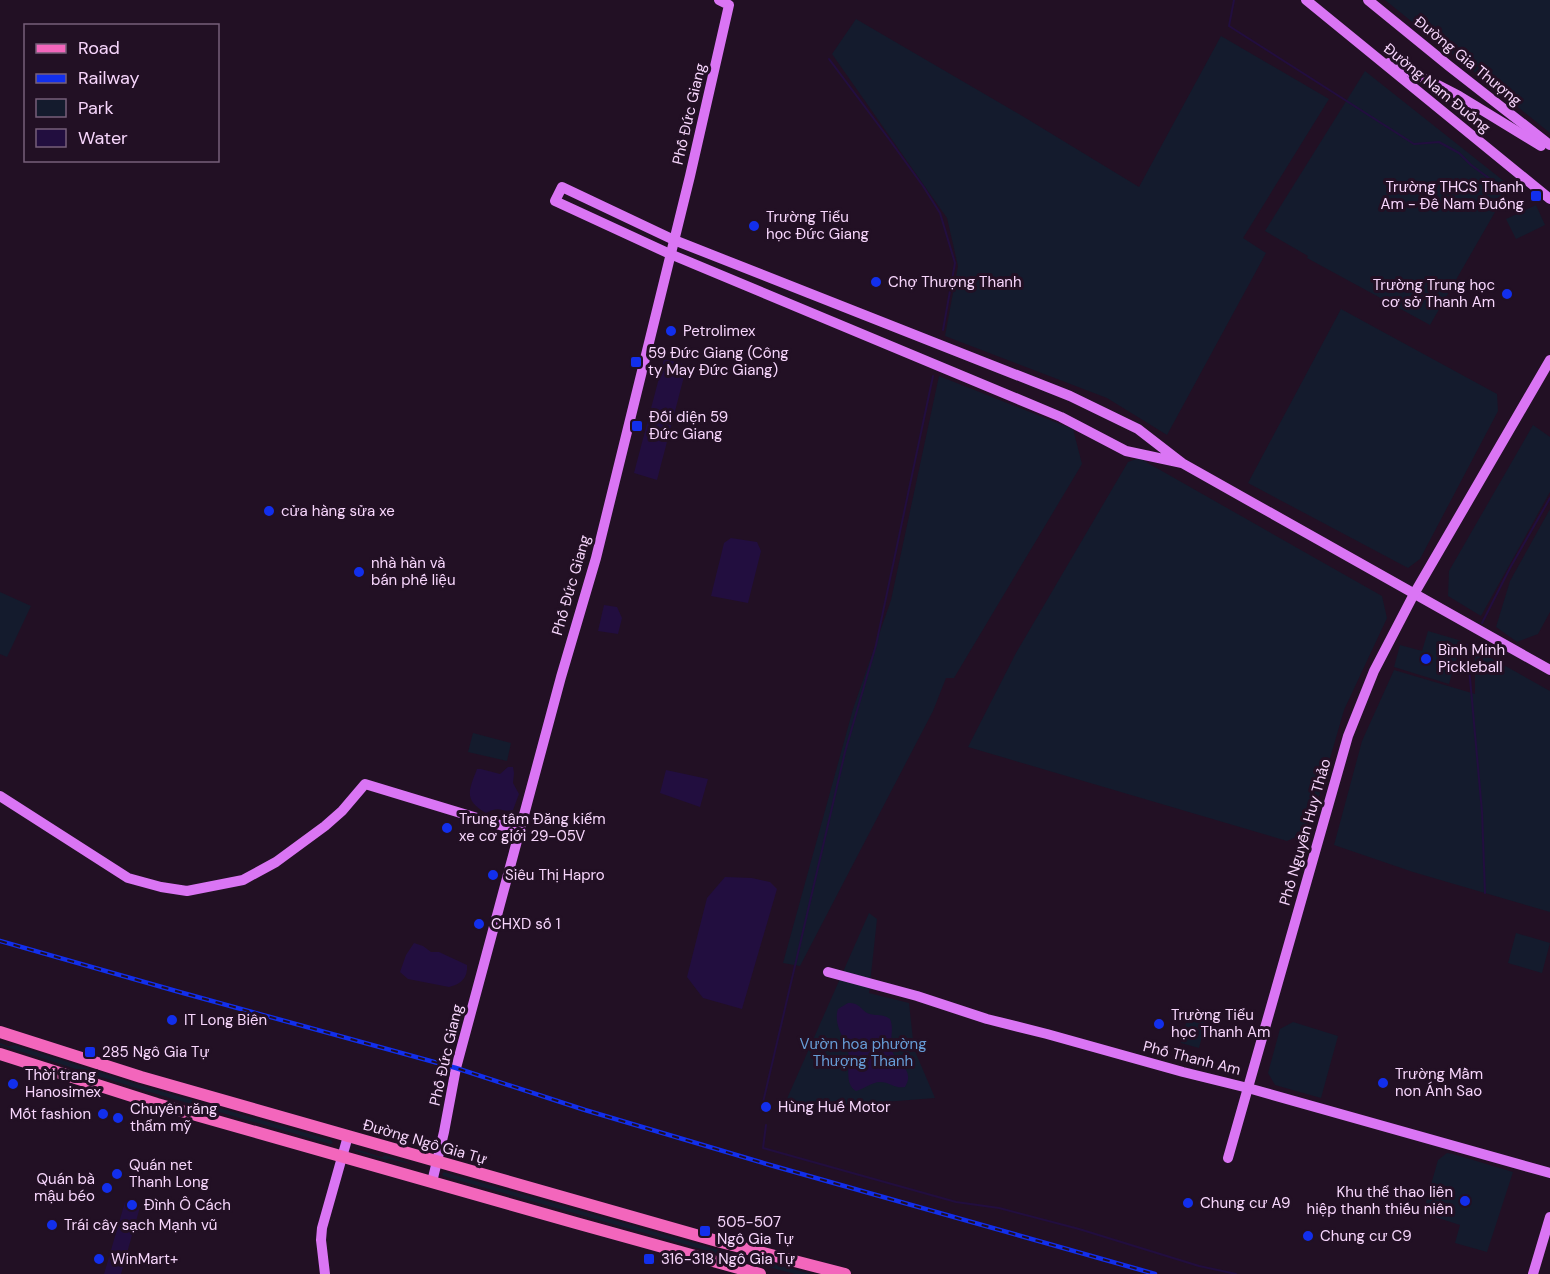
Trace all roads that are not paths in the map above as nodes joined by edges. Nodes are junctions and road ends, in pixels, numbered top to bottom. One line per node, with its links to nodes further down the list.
1 (718, 0): 8 (street, Phố Đức Giang)
2 (1306, 0): 4 (street, Đường Nam Đuống)
3 (1368, 0): 5 (street, Đường Gia Thượng)
4 (1377, 59): 6 (street); 7 (street, Đường Nam Đuống)
5 (1550, 145)
6 (1550, 151)
7 (1550, 199)
8 (674, 240): 9 (street, Phố Đức Giang); 9 (street); 11 (street)
9 (670, 254): 11 (street); 15 (street, Phố Đức Giang)
10 (1550, 360): 12 (street, Phố Nguyễn Huy Thảo)
11 (1182, 464): 12 (street)
12 (1414, 594): 13 (street); 19 (street, Phố Nguyễn Huy Thảo)
13 (1550, 670)
14 (0, 796): 15 (street)
15 (520, 831): 23 (street, Phố Đức Giang)
16 (828, 972): 19 (street, Phố Thanh Am)
17 (0, 1032): 20 (main road, Đường Ngô Gia Tự)
18 (0, 1054): 21 (main road)
19 (1248, 1088): 22 (street, Phố Nguyễn Huy Thảo); 24 (street, Phố Thanh Am)
20 (348, 1136): 21 (street); 23 (main road, Đường Ngô Gia Tự)
21 (342, 1156): 25 (main road); 27 (street)
22 (1228, 1158)
23 (437, 1161): 25 (street, Phố Đức Giang); 29 (main road, Đường Ngô Gia Tự)
24 (1550, 1173)
25 (432, 1182): 28 (main road)
26 (1550, 1217): 30 (street)
27 (325, 1274)
28 (760, 1274)
29 (844, 1274)
30 (1533, 1274)

